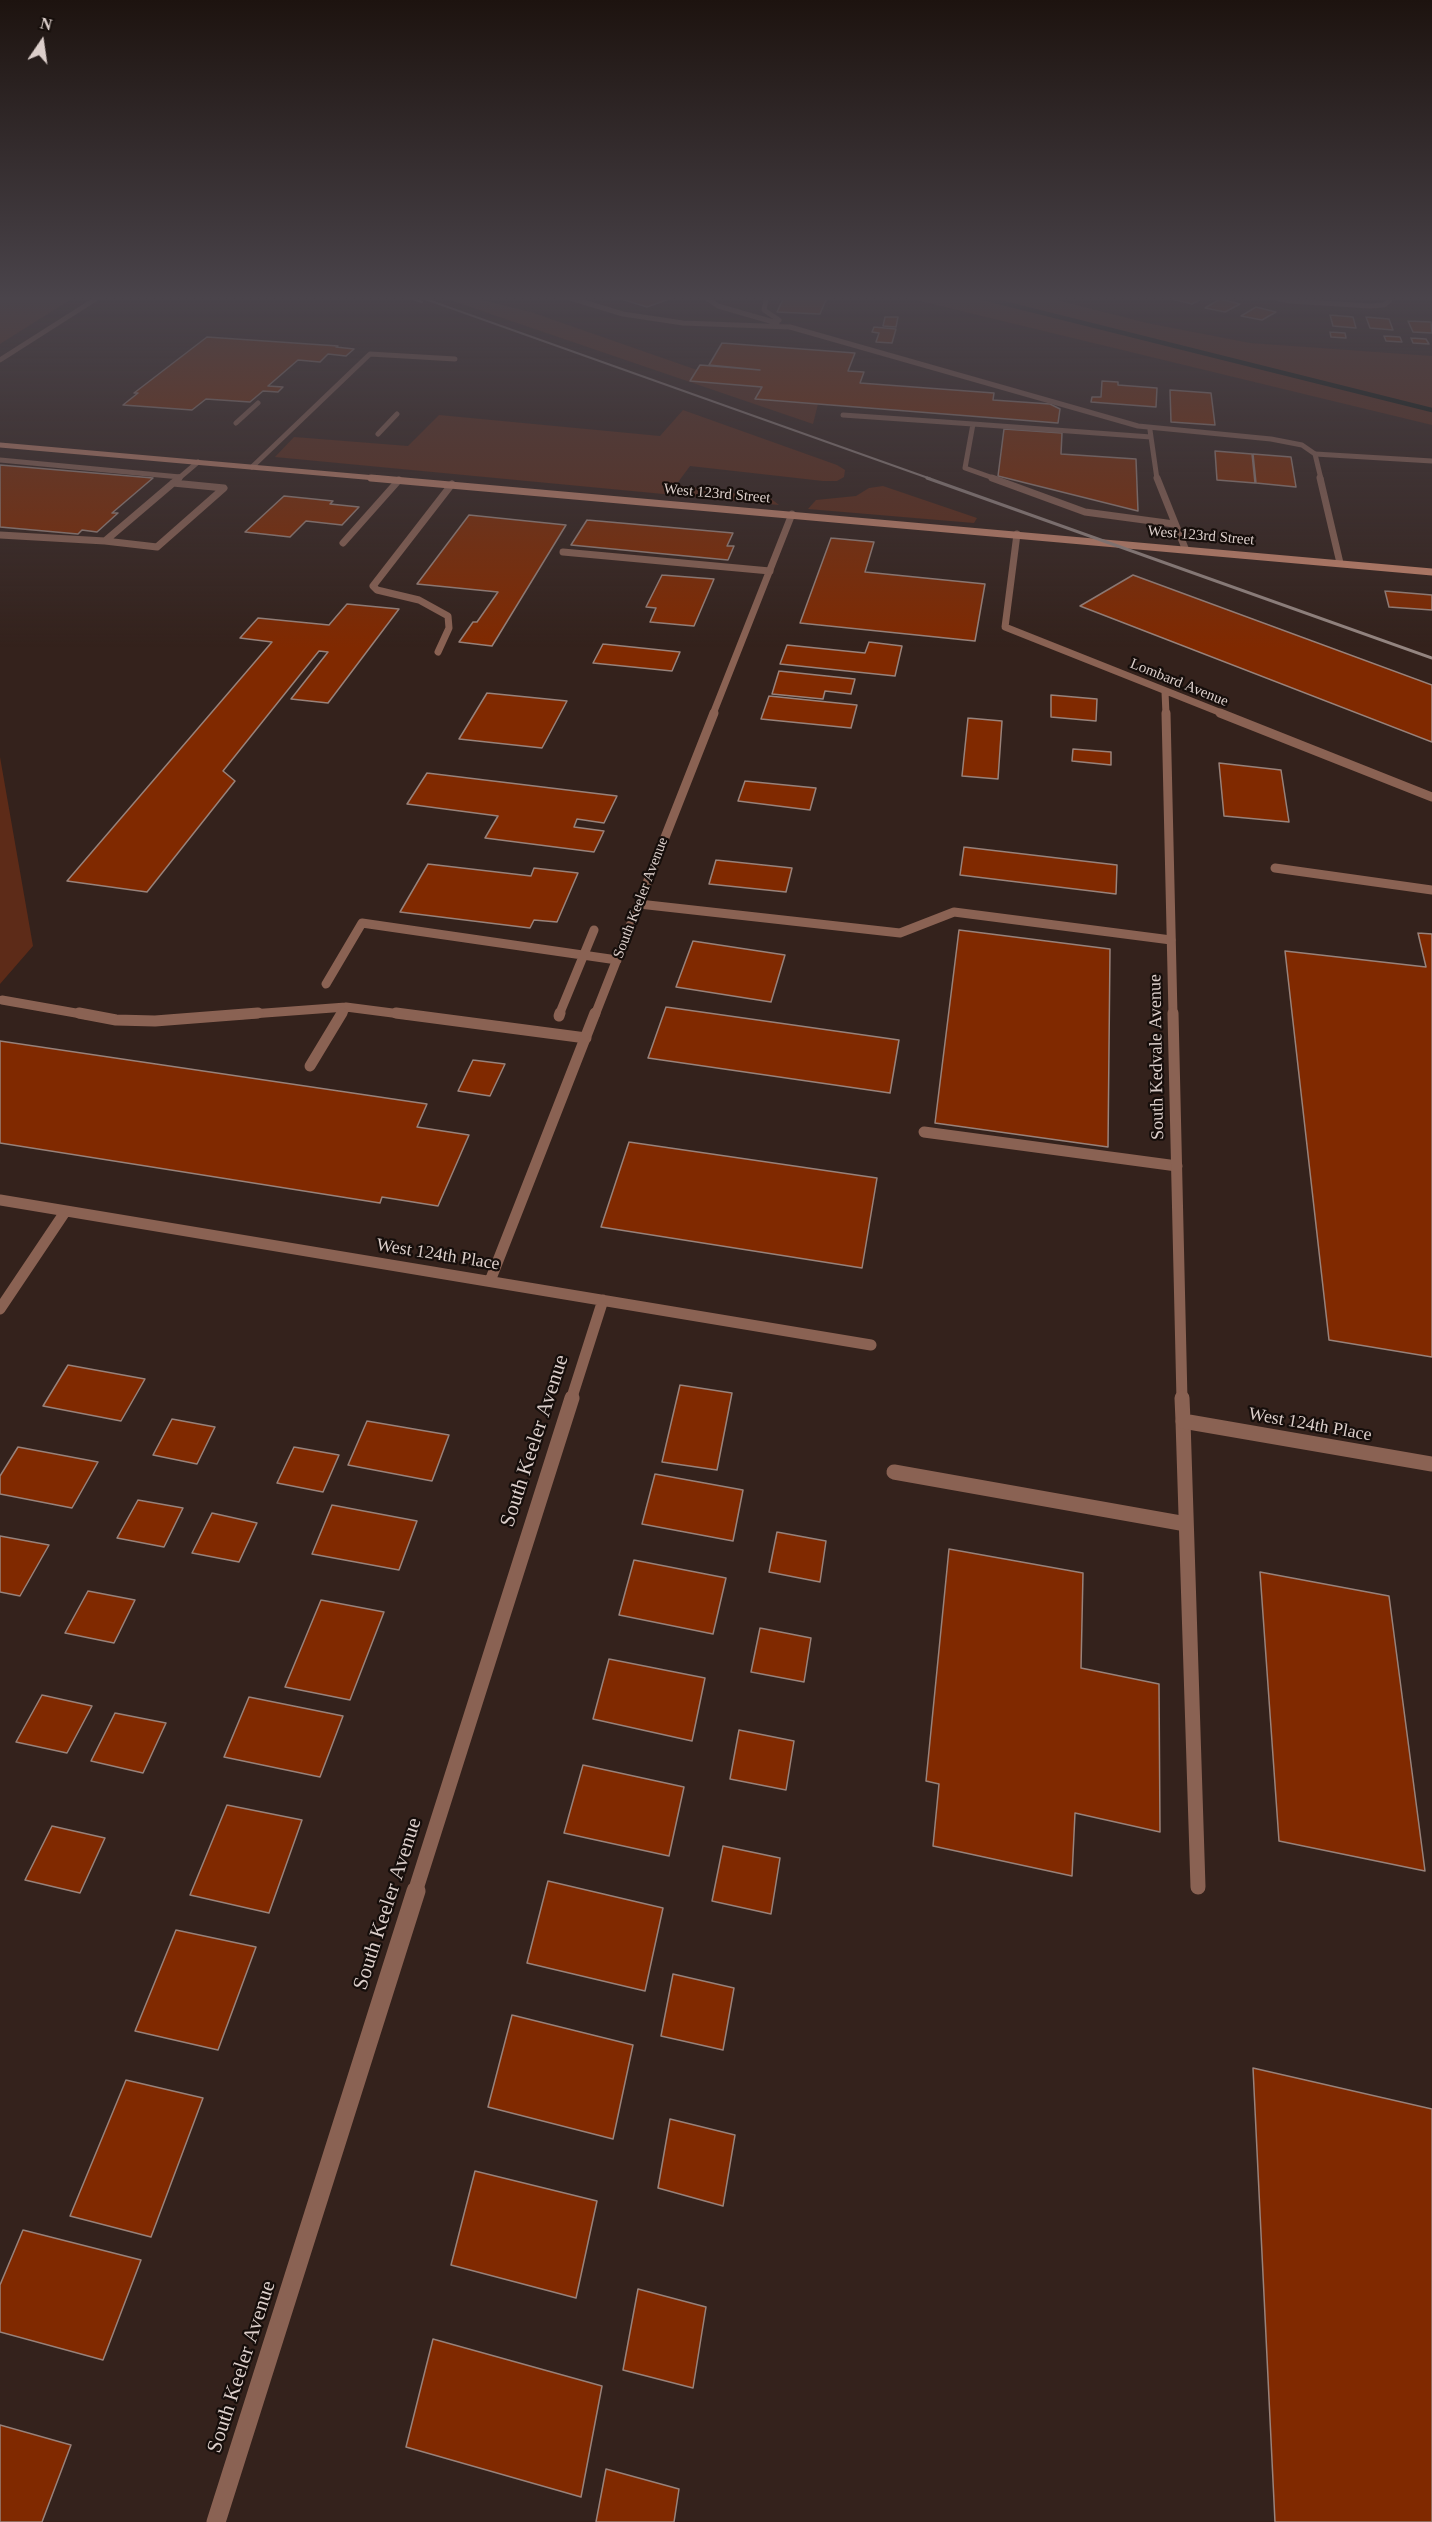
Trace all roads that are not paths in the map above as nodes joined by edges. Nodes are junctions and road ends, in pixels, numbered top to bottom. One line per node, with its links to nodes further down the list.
1 (247, 413): 6 (street)
2 (309, 413): 16 (street)
3 (1092, 413): 8 (street)
4 (397, 414): 9 (street)
5 (843, 415): 7 (street)
6 (236, 423)
7 (973, 424): 10 (street); 22 (street)
8 (1150, 429): 10 (street); 12 (street)
9 (378, 434)
10 (1151, 437): 22 (street)
11 (3, 446): 15 (street, West 123rd Street)
12 (1315, 454): 14 (street); 29 (street)
13 (0, 460): 17 (street)
14 (1432, 461)
15 (198, 462): 16 (street, West 123rd Street); 17 (street)
16 (252, 467): 18 (street, West 123rd Street)
17 (180, 477): 19 (street)
18 (399, 480): 20 (street, West 123rd Street); 26 (street)
19 (173, 483): 25 (street); 25 (street)
20 (452, 484): 21 (street, West 123rd Street); 32 (street)
21 (792, 514): 23 (street, West 123rd Street); 30 (street, South Keeler Avenue)
22 (1174, 524): 27 (street)
23 (1017, 534): 27 (street, West 123rd Street); 33 (street, Lombard Avenue)
24 (0, 535): 25 (street)
25 (105, 542)
26 (343, 543)
27 (1185, 548): 29 (street, West 123rd Street)
28 (563, 552): 30 (street)
29 (1340, 564): 31 (street, West 123rd Street)
30 (770, 571): 37 (street, South Keeler Avenue)
31 (1432, 572)
32 (438, 652)
33 (1165, 692): 34 (street, Lombard Avenue); 39 (street, South Kedvale Avenue)
34 (1432, 796)
35 (1275, 867): 36 (street)
36 (1432, 890)
37 (639, 904): 39 (street); 41 (street, South Keeler Avenue)
38 (594, 930): 40 (street)
39 (1171, 940): 49 (street, South Kedvale Avenue)
40 (583, 956): 41 (street); 42 (street); 45 (street)
41 (617, 960): 46 (street, South Keeler Avenue)
42 (326, 984)
43 (2, 1000): 44 (street)
44 (346, 1007): 46 (street); 47 (street)
45 (559, 1016)
46 (586, 1038): 52 (street, South Keeler Avenue)
47 (310, 1066)
48 (924, 1132): 49 (street)
49 (1177, 1166): 56 (street, South Kedvale Avenue)
50 (0, 1200): 51 (street, West 124th Place)
51 (65, 1212): 52 (street, West 124th Place); 54 (street)
52 (490, 1281): 53 (street, West 124th Place)
53 (603, 1300): 55 (street, West 124th Place); 61 (street, South Keeler Avenue)
54 (0, 1309)
55 (871, 1345)
56 (1183, 1421): 57 (street, West 124th Place); 59 (street, South Kedvale Avenue)
57 (1432, 1464)
58 (894, 1472): 59 (street)
59 (1186, 1524): 60 (street, South Kedvale Avenue)
60 (1198, 1887)
61 (216, 2522)

